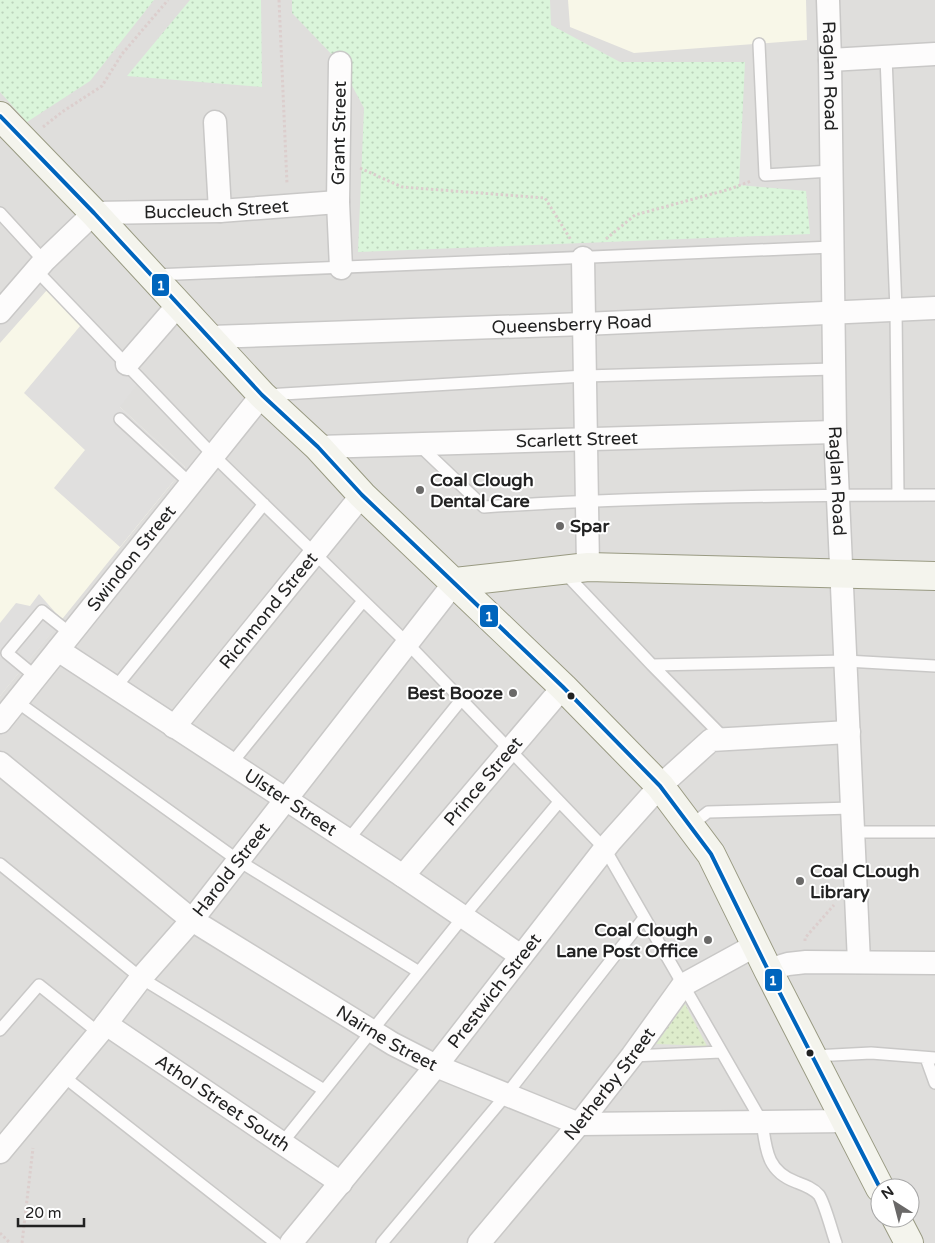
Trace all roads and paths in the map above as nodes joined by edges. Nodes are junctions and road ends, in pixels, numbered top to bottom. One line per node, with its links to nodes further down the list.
1 (168, 0): 11 (path)
2 (279, 0): 16 (path)
3 (828, 0): 7 (street, Raglan Road)
4 (759, 44): 14 (lane)
5 (935, 54): 6 (street)
6 (886, 57): 7 (street); 28 (lane)
7 (830, 60): 13 (street, Raglan Road)
8 (340, 63): 12 (street, Grant Street)
9 (0, 116): 11 (main road)
10 (214, 122): 17 (street)
11 (24, 141): 18 (main road)
12 (338, 159): 15 (street, Grant Street); 21 (path)
13 (831, 171): 14 (lane); 20 (street, Raglan Road)
14 (765, 175): 21 (path)
15 (338, 202): 16 (street, Buccleuch Street); 23 (street, Grant Street)
16 (288, 206): 17 (street, Buccleuch Street)
17 (220, 211): 18 (street, Buccleuch Street)
18 (94, 212): 22 (street); 24 (main road)
19 (0, 213): 22 (lane)
20 (832, 246): 21 (lane); 30 (street, Raglan Road)
21 (583, 258): 23 (lane); 31 (street)
22 (40, 265): 25 (street); 33 (lane)
23 (341, 268): 24 (lane)
24 (152, 276): 26 (main road)
25 (7, 289): 29 (street)
26 (179, 304): 32 (main road); 33 (street)
27 (935, 308): 28 (street, Queensberry Road)
28 (896, 310): 30 (street, Queensberry Road); 46 (lane)
29 (0, 312)
30 (833, 314): 31 (street, Queensberry Road); 34 (street, Raglan Road)
31 (584, 324): 32 (street, Queensberry Road); 35 (street)
32 (210, 337): 36 (main road)
33 (126, 364): 42 (lane)
34 (834, 369): 35 (lane); 38 (street, Raglan Road)
35 (585, 376): 36 (lane); 39 (street)
36 (262, 396): 41 (main road); 42 (street, Swindon Street)
37 (120, 419): 43 (lane)
38 (835, 432): 39 (street, Scarlett Street); 45 (street, Raglan Road)
39 (586, 440): 40 (street, Scarlett Street); 48 (street)
40 (418, 444): 41 (street, Scarlett Street); 48 (lane)
41 (318, 447): 44 (main road)
42 (214, 456): 43 (street, Swindon Street); 49 (lane)
43 (191, 484): 56 (street, Swindon Street)
44 (362, 495): 50 (street, Richmond Street); 54 (main road)
45 (838, 495): 46 (lane); 48 (lane); 52 (street, Raglan Road)
46 (898, 495): 47 (lane)
47 (935, 495)
48 (587, 500): 51 (street)
49 (264, 504): 50 (lane); 63 (lane)
50 (315, 554): 55 (lane); 67 (street, Richmond Street)
51 (575, 568): 52 (main road); 54 (main road); 59 (lane)
52 (842, 573): 53 (main road); 58 (street, Raglan Road)
53 (935, 576)
54 (455, 582): 57 (street, Harold Street); 62 (main road)
55 (363, 601): 57 (lane); 72 (lane)
56 (64, 642): 61 (street, Swindon Street); 61 (lane); 63 (street, Ulster Street)
57 (407, 644): 64 (lane); 74 (street, Harold Street)
58 (846, 661): 59 (lane); 60 (lane); 68 (street, Raglan Road)
59 (652, 665): 69 (lane)
60 (935, 666)
61 (36, 677): 65 (street, Swindon Street)
62 (563, 687): 70 (street, Prince Street); 73 (main road)
63 (115, 688): 67 (street, Ulster Street)
64 (460, 700): 70 (lane); 80 (lane)
65 (16, 701): 66 (street, Swindon Street); 82 (lane)
66 (0, 722)
67 (174, 727): 72 (street, Ulster Street)
68 (849, 732): 69 (street, Prestwich Street); 76 (street, Raglan Road)
69 (725, 739): 73 (street, Prestwich Street)
70 (509, 751): 75 (lane); 84 (street, Prince Street)
71 (0, 763): 88 (street, Nairne Street)
72 (231, 764): 74 (street, Ulster Street)
73 (660, 786): 77 (main road); 81 (street, Prestwich Street)
74 (287, 800): 80 (street, Ulster Street); 82 (street, Harold Street)
75 (559, 802): 81 (lane); 86 (lane)
76 (852, 808): 77 (lane); 78 (street, Raglan Road)
77 (690, 826): 89 (main road)
78 (853, 832): 79 (lane); 85 (street, Raglan Road)
79 (935, 832)
80 (348, 840): 84 (street, Ulster Street)
81 (605, 849): 87 (lane); 90 (street, Prestwich Street)
82 (239, 861): 88 (street, Harold Street); 95 (lane)
83 (0, 864): 96 (lane)
84 (403, 876): 86 (street, Ulster Street)
85 (855, 881): 91 (path); 92 (street, Raglan Road)
86 (463, 917): 90 (street, Ulster Street); 95 (lane)
87 (644, 918): 97 (lane); 109 (lane)
88 (192, 920): 96 (street, Harold Street); 100 (street, Nairne Street)
89 (756, 945): 94 (main road); 97 (street, Netherby Street)
90 (521, 956): 105 (street, Prestwich Street)
91 (806, 962): 92 (street); 94 (street)
92 (859, 962): 93 (street)
93 (935, 963)
94 (768, 970): 103 (main road)
95 (419, 972): 100 (lane)
96 (141, 978): 98 (street, Harold Street); 108 (lane)
97 (683, 985): 101 (lane); 102 (street, Netherby Street)
98 (102, 1028): 99 (lane); 106 (street, Harold Street); 113 (street, Athol Street South)
99 (0, 1030)
100 (372, 1032): 105 (street, Nairne Street); 108 (lane)
101 (721, 1052): 102 (lane); 111 (lane)
102 (632, 1056): 112 (street, Netherby Street)
103 (812, 1056): 104 (lane); 110 (main road)
104 (930, 1058): 107 (lane)
105 (436, 1066): 109 (street, Nairne Street); 117 (street, Prestwich Street)
106 (63, 1076): 115 (street, Harold Street); 122 (lane)
107 (935, 1083)
108 (324, 1090): 113 (lane)
109 (506, 1095): 112 (street, Nairne Street); 124 (lane)
110 (845, 1120): 111 (street, Nairne Street); 116 (main road)
111 (762, 1122): 112 (street, Nairne Street); 126 (lane)
112 (578, 1124): 125 (street, Netherby Street)
113 (282, 1143): 117 (street, Athol Street South)
114 (33, 1145): 121 (path)
115 (0, 1152)
116 (875, 1178)
117 (341, 1183): 123 (street, Prestwich Street)
118 (901, 1228): 127 (main road)
119 (0, 1233): 120 (path)
120 (10, 1243)
121 (22, 1243)
122 (276, 1243)
123 (291, 1243)
124 (382, 1243)
125 (479, 1243)
126 (836, 1243)
127 (909, 1243)

